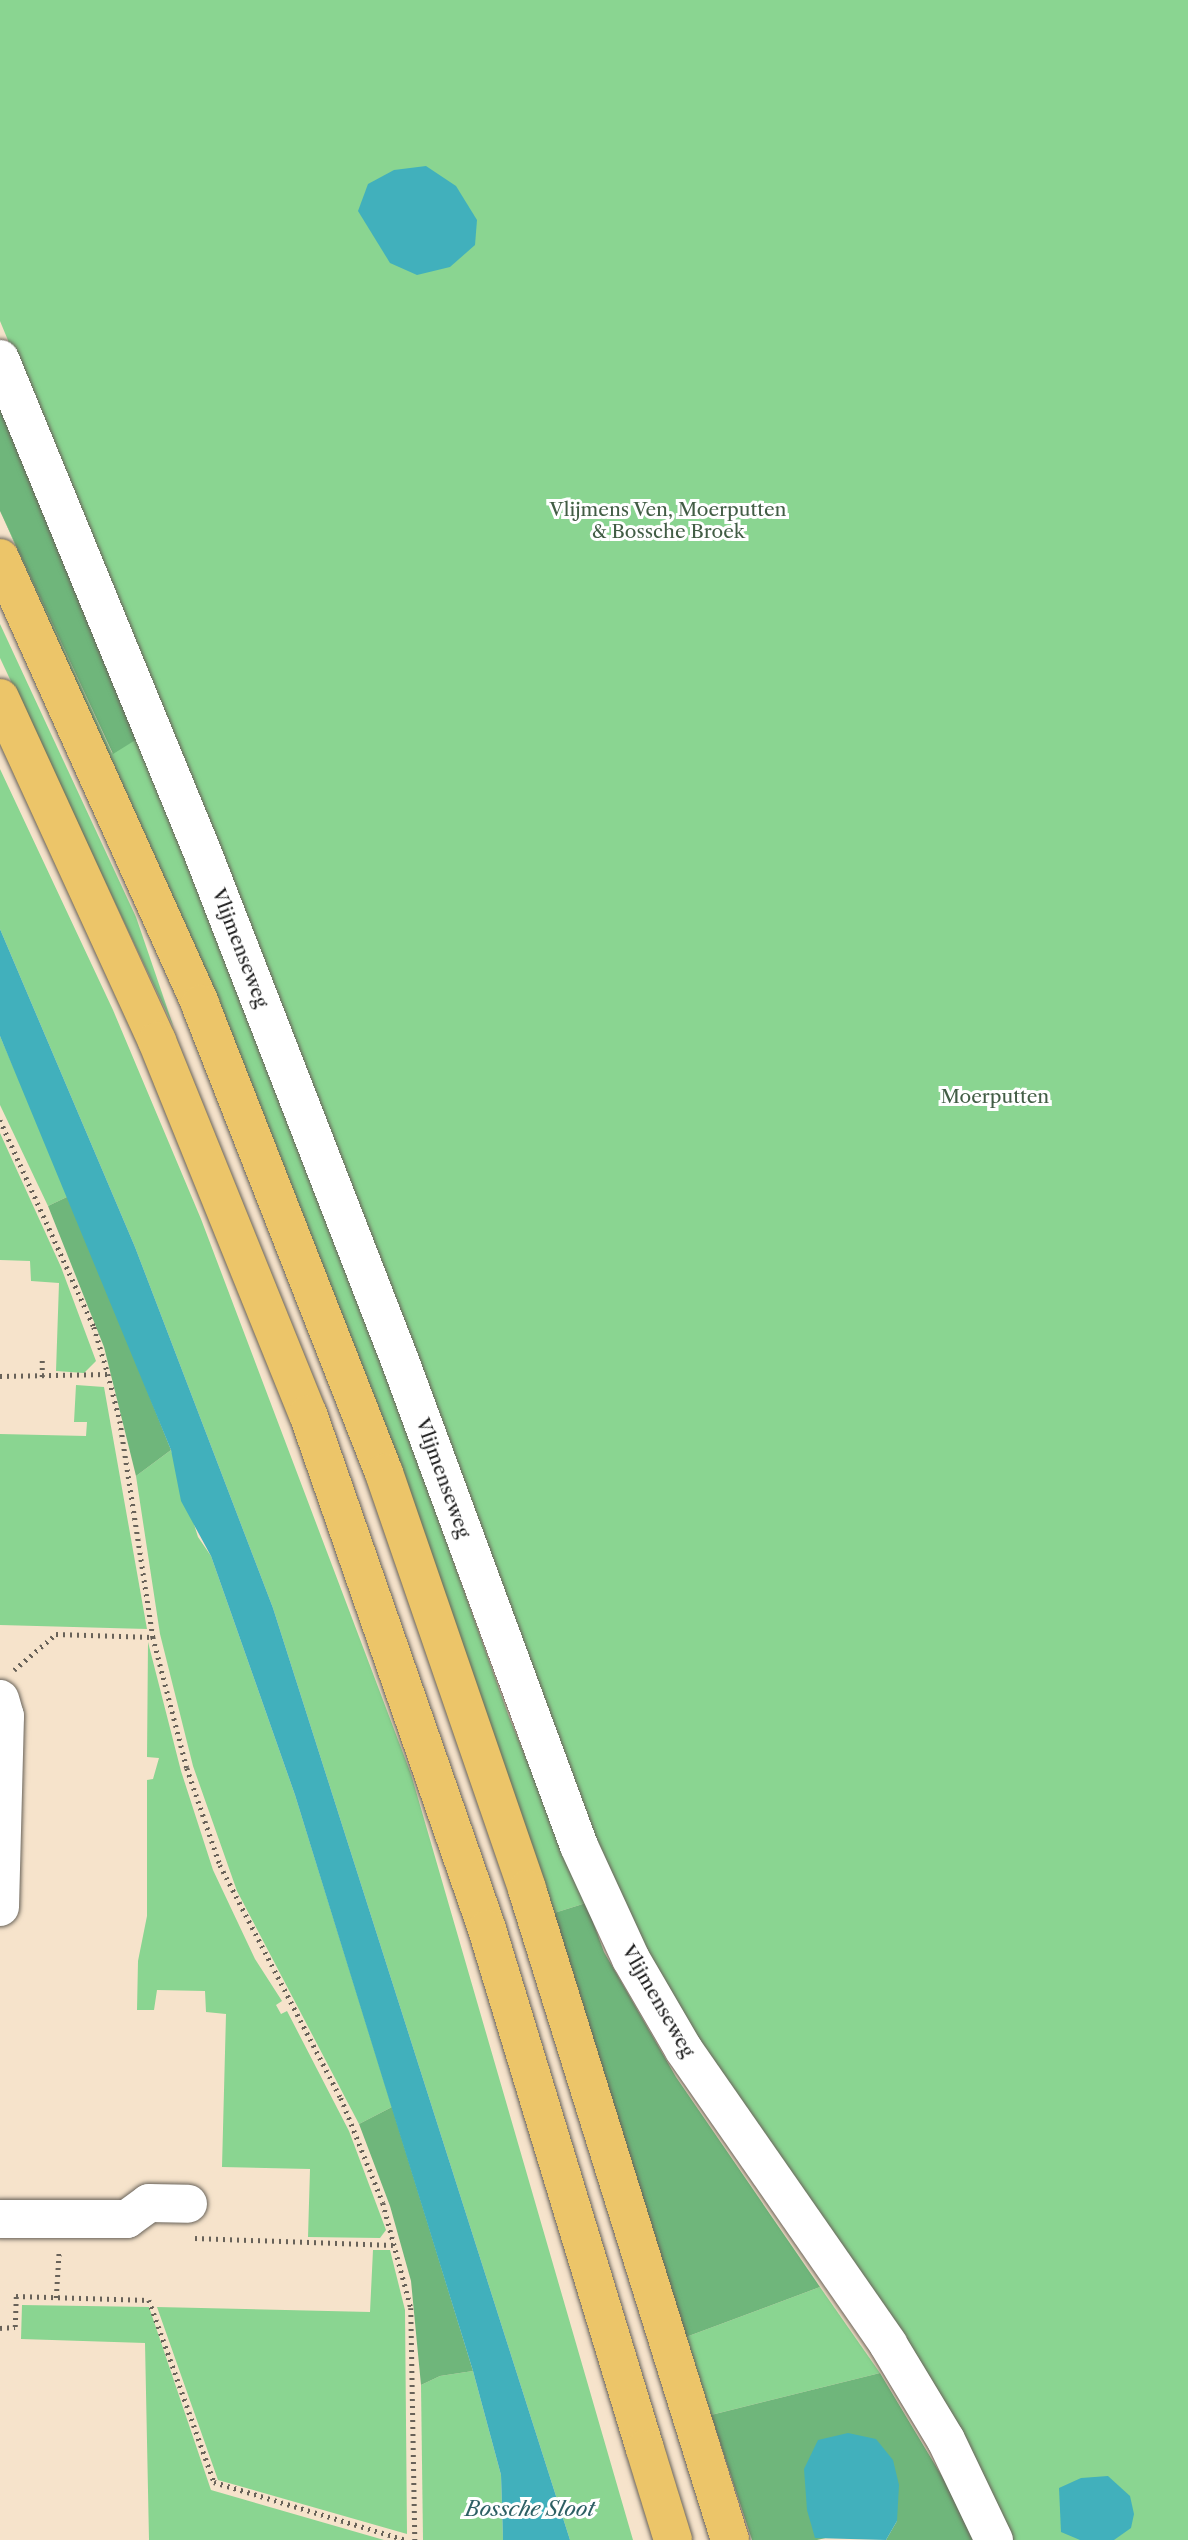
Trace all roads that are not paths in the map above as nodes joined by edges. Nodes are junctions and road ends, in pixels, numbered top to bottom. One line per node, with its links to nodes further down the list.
1 (0, 359): 10 (street, Vlijmenseweg)
2 (0, 558): 9 (main road)
3 (0, 698): 8 (main road)
4 (5, 1686): 5 (street)
5 (0, 1908)
6 (0, 2219): 7 (street)
7 (188, 2221)
8 (673, 2540)
9 (730, 2540)
10 (994, 2540)

